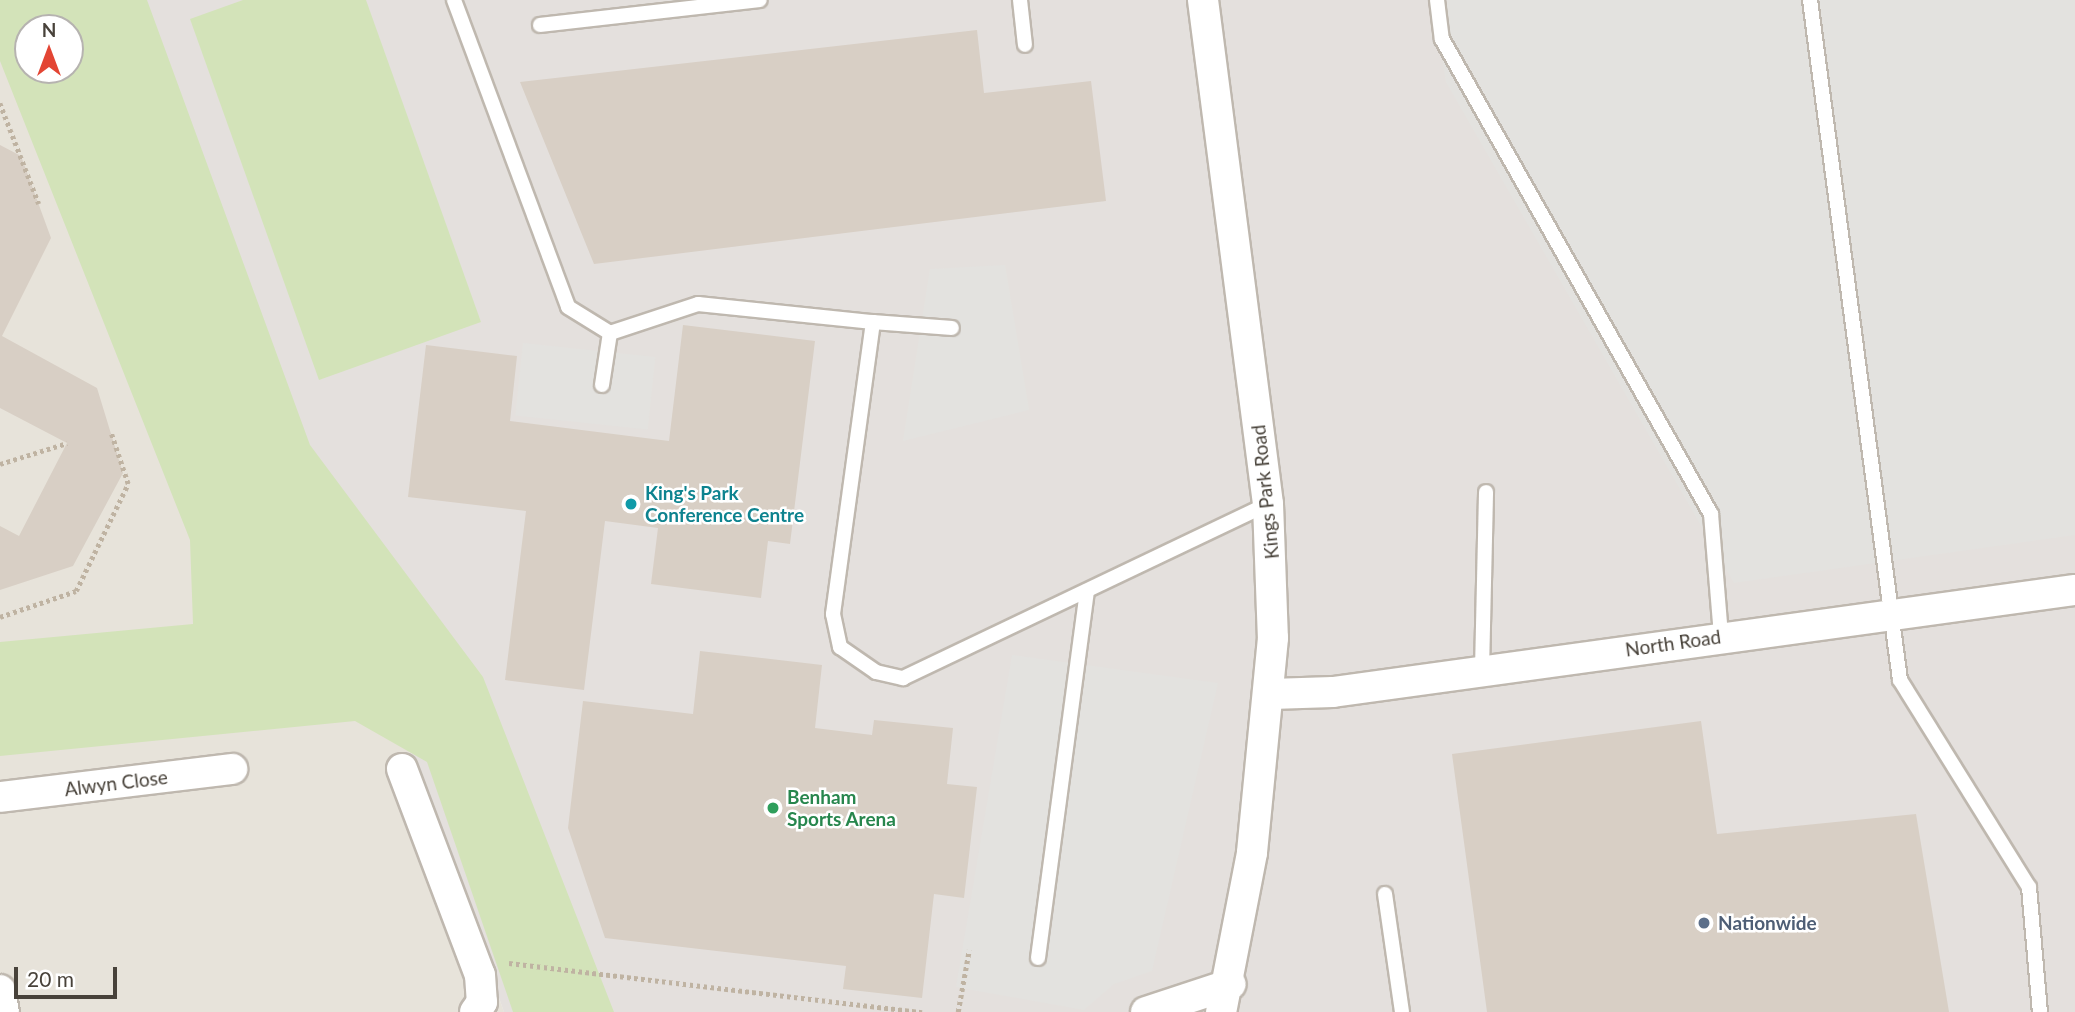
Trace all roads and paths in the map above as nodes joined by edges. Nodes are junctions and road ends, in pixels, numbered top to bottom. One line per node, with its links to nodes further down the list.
1 (454, 0): 13 (lane)
2 (760, 0): 7 (lane)
3 (1020, 0): 8 (lane)
4 (1203, 0): 19 (street, Kings Park Road)
5 (1437, 0): 24 (lane)
6 (1810, 0): 22 (lane)
7 (540, 25)
8 (1025, 45)
9 (0, 103): 10 (path)
10 (38, 204)
11 (873, 322): 12 (lane); 13 (lane); 21 (lane)
12 (952, 328)
13 (610, 333): 14 (lane)
14 (602, 385)
15 (111, 433): 23 (path)
16 (67, 443): 17 (path)
17 (0, 464)
18 (1486, 492): 25 (lane)
19 (1268, 504): 21 (lane); 26 (street, Kings Park Road)
20 (2075, 590): 22 (street, North Road)
21 (1087, 591): 33 (lane)
22 (1891, 613): 24 (street, North Road); 42 (lane)
23 (0, 617)
24 (1721, 636): 25 (street, North Road)
25 (1482, 670): 26 (street, North Road)
26 (1271, 694): 35 (street, Kings Park Road)
27 (232, 769): 29 (street, Alwyn Close)
28 (402, 769): 32 (street)
29 (0, 797)
30 (1385, 894): 41 (lane)
31 (969, 950): 39 (path)
32 (473, 958): 37 (street); 38 (path)
33 (1038, 958)
34 (0, 990): 36 (street)
35 (1226, 998): 40 (street, Kings Park Road)
36 (4, 1012)
37 (475, 1012)
38 (922, 1012)
39 (958, 1012)
40 (1146, 1012)
41 (1402, 1012)
42 (2040, 1012)

